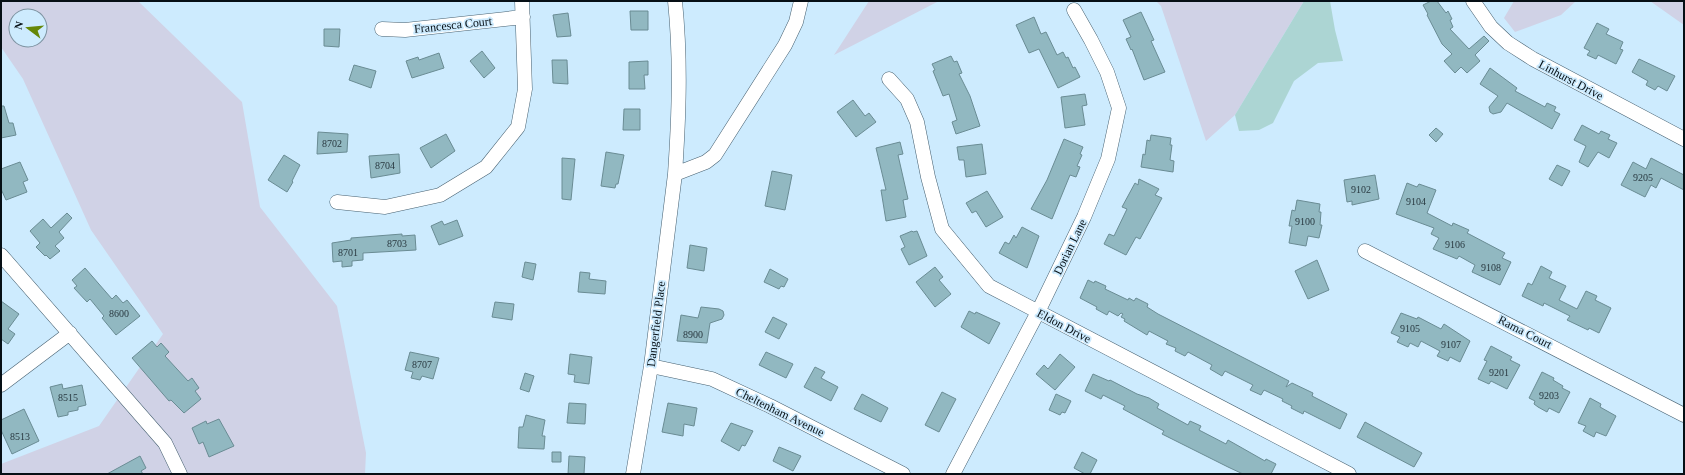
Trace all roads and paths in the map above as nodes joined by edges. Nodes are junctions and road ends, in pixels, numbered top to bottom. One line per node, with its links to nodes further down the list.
1 (522, 1): 6 (street)
2 (675, 1): 10 (street, Dangerfield Place)
3 (801, 1): 10 (street)
4 (1473, 1): 9 (street, Linhurst Drive)
5 (1074, 10): 14 (street, Dorian Lane)
6 (523, 17): 7 (street, Francesca Court); 11 (street)
7 (382, 29)
8 (890, 79): 14 (street, Eldon Drive)
9 (1684, 139)
10 (675, 174): 16 (street, Dangerfield Place)
11 (338, 202)
12 (1365, 251): 18 (street, Rama Court)
13 (1, 255): 15 (street)
14 (1038, 312): 22 (street, Dorian Lane); 23 (street, Eldon Drive)
15 (70, 333): 17 (street); 19 (street)
16 (651, 366): 20 (street, Dangerfield Place); 21 (street, Cheltenham Avenue)
17 (1, 385)
18 (1684, 415)
19 (180, 474)
20 (633, 474)
21 (903, 474)
22 (953, 474)
23 (1349, 474)

